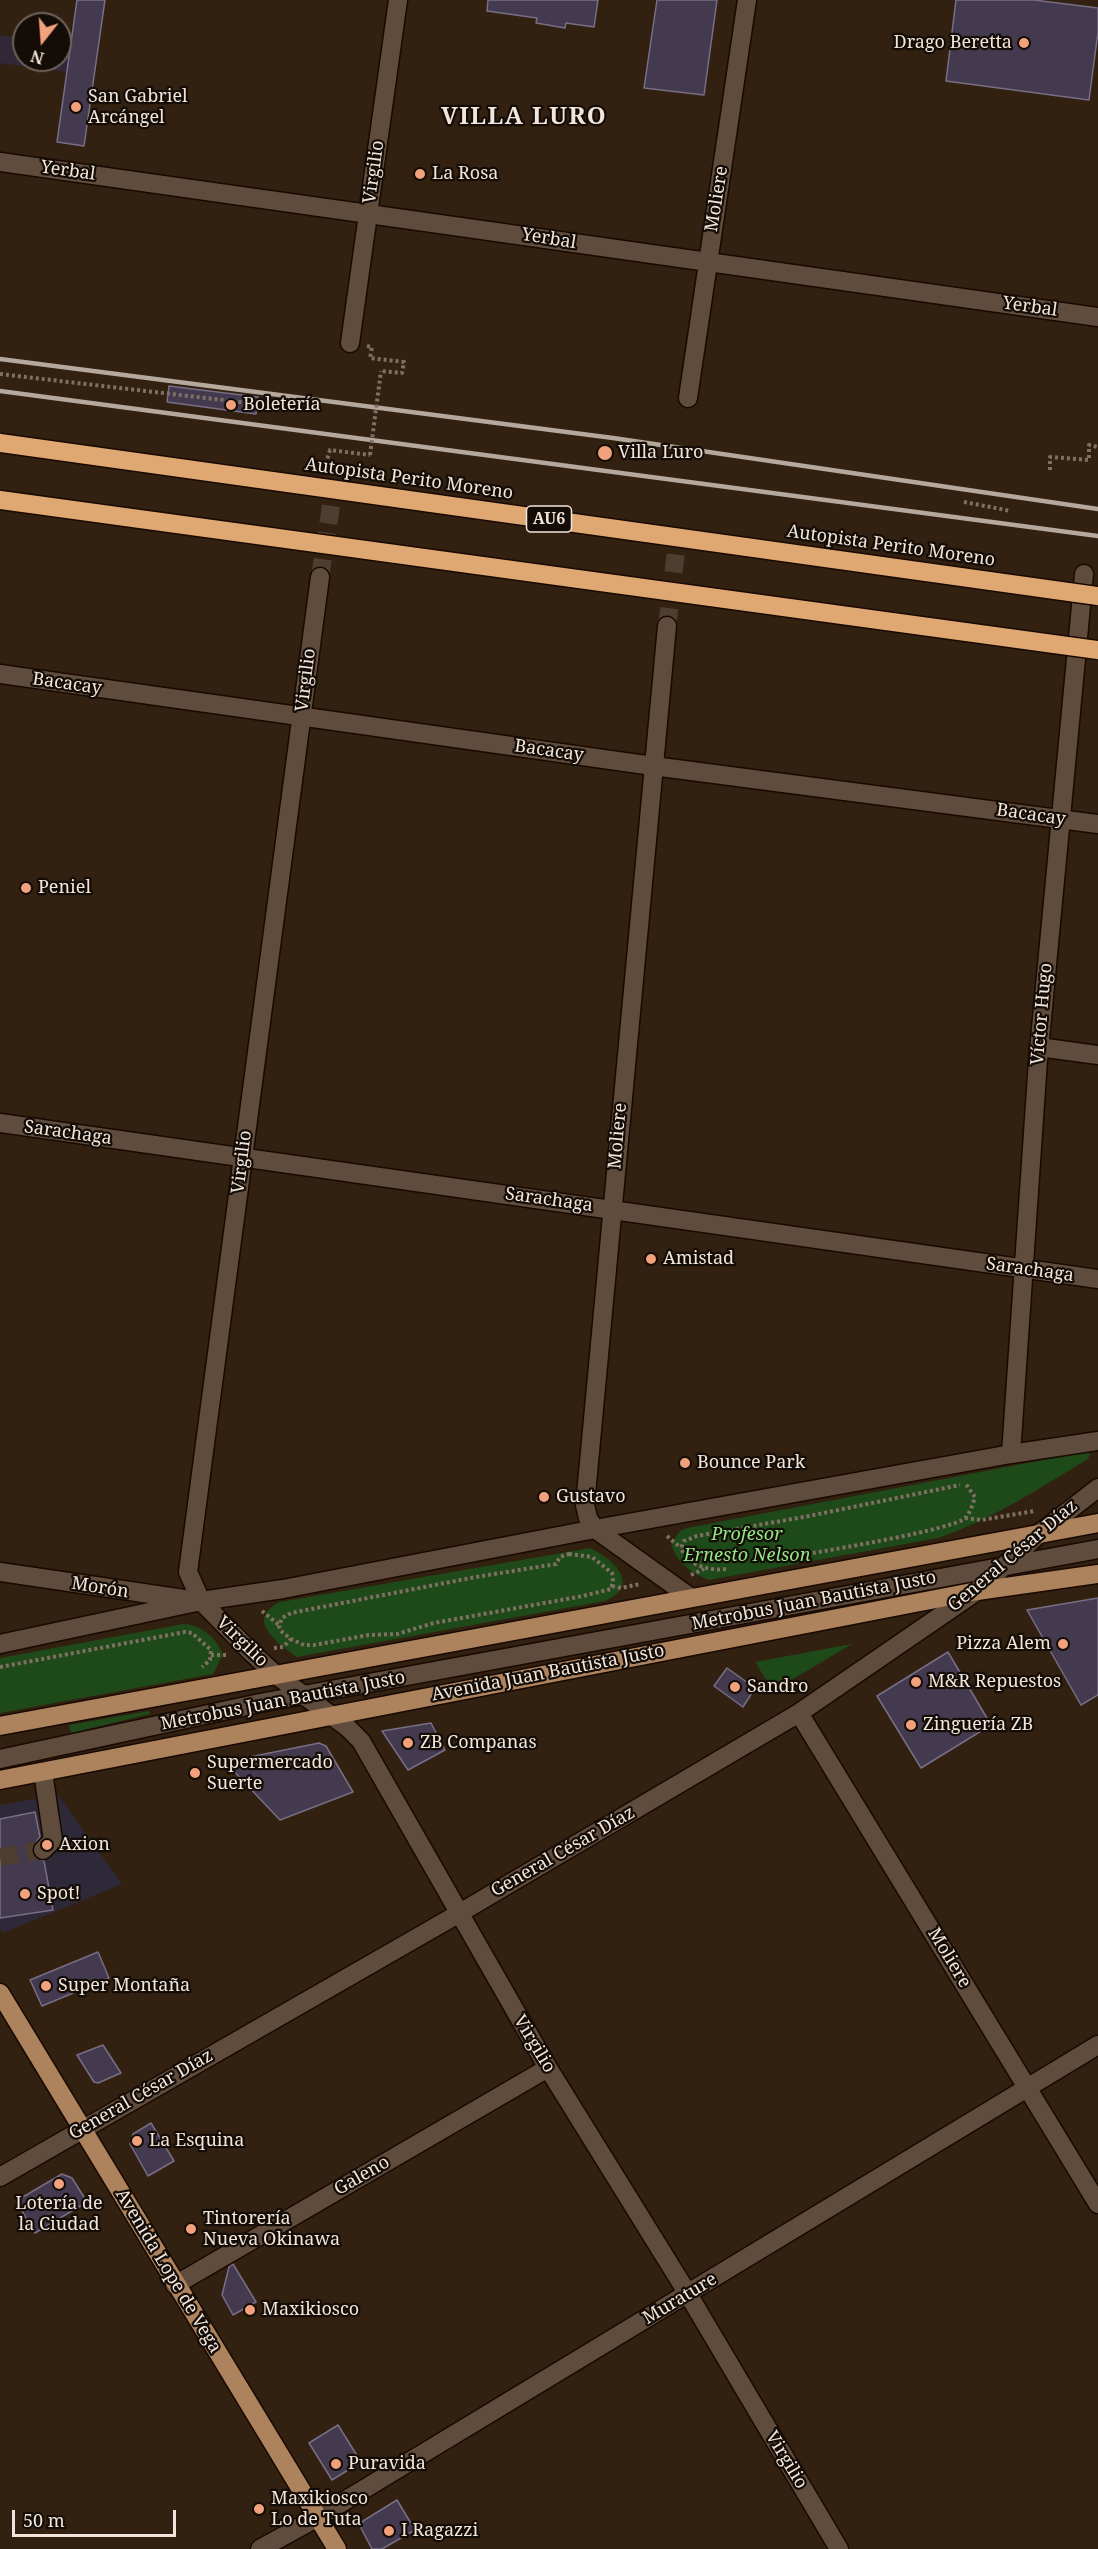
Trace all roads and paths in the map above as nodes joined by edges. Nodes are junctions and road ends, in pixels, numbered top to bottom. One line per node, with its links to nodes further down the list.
1 (398, 0): 4 (street, Virgilio)
2 (747, 0): 5 (street, Moliere)
3 (0, 162): 4 (street, Yerbal)
4 (369, 212): 5 (street, Yerbal); 7 (street, Virgilio)
5 (707, 263): 6 (street, Yerbal); 10 (street, Moliere)
6 (1098, 317)
7 (350, 343)
8 (370, 358): 14 (path, bridge)
9 (0, 374): 11 (path)
10 (688, 398)
11 (257, 404)
12 (0, 443): 21 (highway, Autopista Perito Moreno / AU6, bridge)
13 (1098, 447): 15 (path)
14 (330, 450)
15 (1050, 470)
16 (0, 500): 23 (highway, bridge)
17 (964, 502): 18 (path)
18 (1011, 511)
19 (1084, 574): 27 (street, Víctor Hugo)
20 (320, 577): 25 (street, Virgilio)
21 (1098, 596)
22 (667, 626): 26 (street, Moliere)
23 (1098, 650)
24 (0, 674): 25 (street, Bacacay)
25 (302, 717): 26 (street, Bacacay); 32 (street, Virgilio)
26 (653, 766): 27 (street, Bacacay); 33 (street, Moliere)
27 (1060, 819): 28 (street, Bacacay); 29 (street, Víctor Hugo)
28 (1098, 824)
29 (1039, 1047): 30 (street); 34 (street, Víctor Hugo)
30 (1098, 1055)
31 (0, 1123): 32 (street, Sarachaga)
32 (243, 1158): 33 (street, Sarachaga); 60 (street, Virgilio)
33 (612, 1209): 34 (street, Sarachaga); 44 (street, Moliere)
34 (1023, 1269): 35 (street, Sarachaga); 37 (street, Víctor Hugo)
35 (1098, 1279)
36 (1098, 1441): 37 (street)
37 (1011, 1454): 44 (street)
38 (977, 1480): 39 (path)
39 (965, 1482): 42 (path); 47 (path)
40 (1098, 1488): 45 (street, General César Díaz)
41 (1039, 1510): 42 (path)
42 (965, 1518): 49 (path)
43 (1098, 1523): 45 (main road)
44 (595, 1529): 59 (street); 60 (street)
45 (1041, 1532): 50 (street, General César Díaz); 59 (main road)
46 (673, 1541): 47 (path)
47 (681, 1548): 51 (path)
48 (1098, 1549): 50 (street, Metrobus Juan Bautista Justo)
49 (805, 1555)
50 (1007, 1565): 58 (street, General César Díaz); 69 (street, Metrobus Juan Bautista Justo)
51 (704, 1569): 52 (path); 54 (path)
52 (736, 1569)
53 (0, 1572): 60 (street, Morón)
54 (695, 1574)
55 (1098, 1574): 58 (main road, Avenida Juan Bautista Justo)
56 (612, 1586): 57 (path); 62 (path); 63 (path)
57 (621, 1588)
58 (977, 1591): 70 (street, General César Díaz); 71 (main road, Avenida Juan Bautista Justo)
59 (690, 1597): 68 (main road)
60 (201, 1601): 64 (street); 68 (street, Virgilio)
61 (266, 1614): 62 (path)
62 (279, 1626): 63 (path)
63 (291, 1639): 65 (path)
64 (0, 1644)
65 (283, 1647)
66 (223, 1655): 67 (path)
67 (0, 1667)
68 (276, 1675): 69 (street, Virgilio); 72 (main road)
69 (305, 1696): 71 (street, Virgilio); 73 (street, Metrobus Juan Bautista Justo)
70 (799, 1713): 77 (street, General César Díaz); 81 (street, Moliere)
71 (331, 1715): 74 (main road, Avenida Juan Bautista Justo); 77 (street, Virgilio)
72 (0, 1726)
73 (0, 1759)
74 (43, 1772): 75 (main road, Avenida Juan Bautista Justo); 76 (street)
75 (0, 1780)
76 (43, 1850)
77 (458, 1914): 80 (street, Virgilio); 82 (street, General César Díaz)
78 (0, 1993): 82 (main road, Avenida Lope de Vega)
79 (1098, 2045): 81 (street, Murature)
80 (548, 2068): 85 (street, Galeno); 86 (street, Virgilio)
81 (1028, 2087): 84 (street, Moliere); 86 (street, Murature)
82 (82, 2129): 83 (street, General César Díaz); 85 (main road, Avenida Lope de Vega)
83 (0, 2177)
84 (1098, 2204)
85 (175, 2285): 87 (main road, Avenida Lope de Vega)
86 (688, 2294): 87 (street, Murature); 90 (street, Virgilio)
87 (318, 2517): 88 (street, Murature); 89 (main road, Avenida Lope de Vega)
88 (260, 2549)
89 (337, 2549)
90 (839, 2549)

